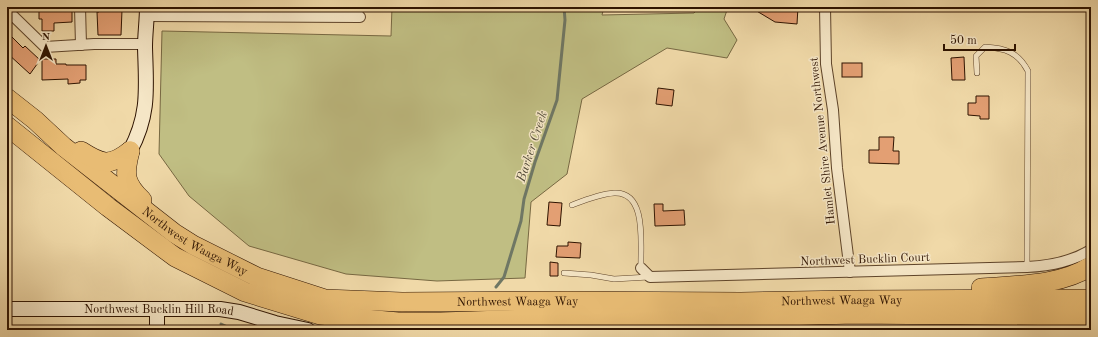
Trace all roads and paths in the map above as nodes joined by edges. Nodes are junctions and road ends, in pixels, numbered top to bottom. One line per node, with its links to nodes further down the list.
1 (80, 7): 7 (street)
2 (825, 7): 19 (street, Hamlet Shire Avenue Northwest)
3 (7, 10): 7 (street)
4 (147, 12): 5 (street); 6 (main road)
5 (360, 12)
6 (145, 44): 7 (street); 12 (main road)
7 (81, 45)
8 (977, 73): 17 (lane)
9 (7, 98): 10 (highway, Northwest Waaga Way)
10 (35, 120): 12 (highway); 14 (highway, Northwest Waaga Way)
11 (7, 126): 26 (highway, Northwest Waaga Way)
12 (130, 151): 14 (highway)
13 (572, 205): 18 (lane)
14 (174, 233): 23 (highway, Northwest Waaga Way)
15 (1091, 250): 17 (street, Northwest Bucklin Court)
16 (1091, 266): 23 (highway)
17 (1027, 267): 19 (street, Northwest Bucklin Court)
18 (641, 268): 21 (street)
19 (850, 272): 21 (street, Northwest Bucklin Court)
20 (564, 273): 21 (lane)
21 (650, 277)
22 (1091, 299): 23 (highway, Northwest Waaga Way)
23 (864, 300)
24 (7, 309): 25 (main road, Northwest Bucklin Hill Road)
25 (157, 309): 27 (main road); 28 (main road, Northwest Bucklin Hill Road)
26 (1091, 317)
27 (157, 330)
28 (308, 330)

